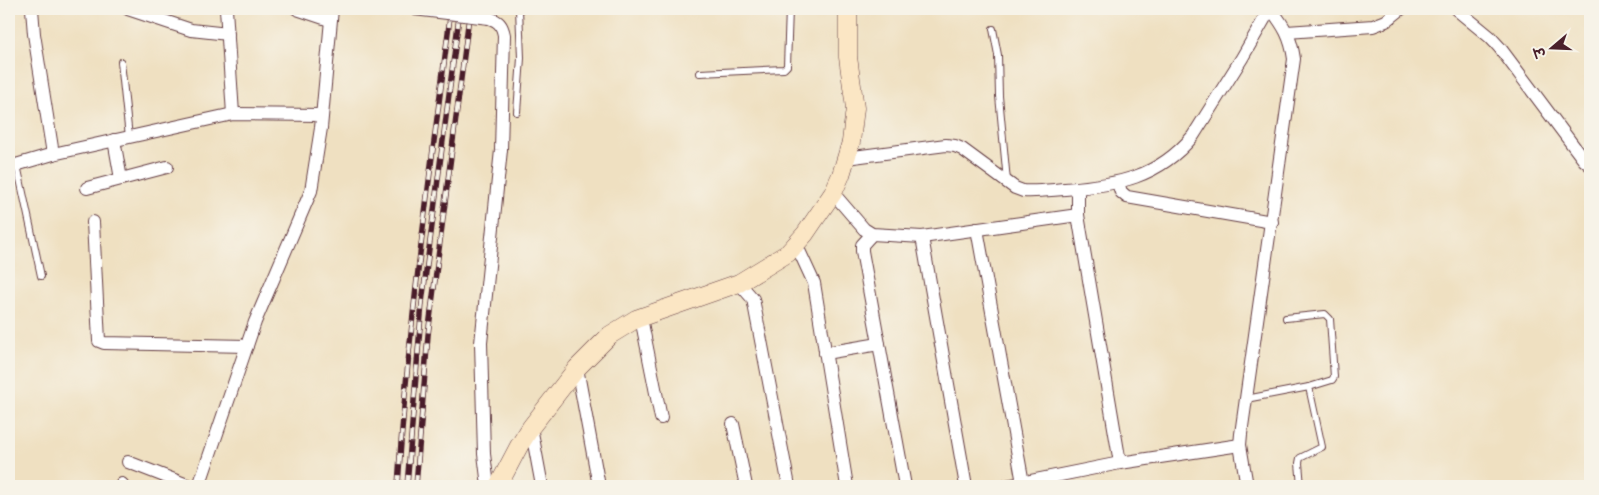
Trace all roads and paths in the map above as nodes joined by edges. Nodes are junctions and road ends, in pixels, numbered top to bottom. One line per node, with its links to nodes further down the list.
1 (32, 9): 23 (street)
2 (128, 9): 15 (street)
3 (226, 9): 15 (street)
4 (297, 9): 12 (street)
5 (414, 9): 60 (street, bridge)
6 (519, 9): 18 (lane)
7 (789, 9): 17 (lane)
8 (848, 9): 24 (main road)
9 (1271, 9): 14 (street); 30 (street)
10 (1401, 9): 14 (street)
11 (1456, 9): 25 (street)
12 (331, 15): 20 (street)
13 (993, 29): 29 (lane)
14 (1287, 32): 36 (street)
15 (228, 34): 19 (street)
16 (121, 62): 21 (lane)
17 (700, 73)
18 (516, 112)
19 (234, 114): 20 (street); 21 (street)
20 (322, 115): 46 (street)
21 (129, 137): 22 (street)
22 (114, 140): 23 (street); 28 (street)
23 (53, 154): 26 (street)
24 (846, 158): 29 (street); 33 (main road)
25 (1590, 165)
26 (13, 166): 41 (lane)
27 (167, 167): 28 (street)
28 (121, 179): 31 (street)
29 (1007, 182): 32 (street)
30 (1118, 183): 32 (street); 36 (street)
31 (87, 188)
32 (1078, 188): 34 (street)
33 (833, 193): 38 (street); 40 (main road)
34 (1078, 215): 37 (street); 56 (street)
35 (93, 222): 46 (street)
36 (1272, 222): 50 (street)
37 (977, 229): 39 (street); 57 (street)
38 (872, 234): 39 (street); 45 (street)
39 (922, 237): 68 (street)
40 (796, 244): 42 (main road); 47 (street)
41 (41, 276)
42 (739, 283): 43 (main road); 65 (street)
43 (641, 318): 48 (main road); 51 (street)
44 (1286, 318): 49 (lane)
45 (879, 344): 47 (street); 67 (street)
46 (247, 346): 59 (street)
47 (826, 352): 66 (street)
48 (577, 368): 53 (main road); 63 (street)
49 (1309, 387): 50 (lane); 71 (lane)
50 (1246, 399): 54 (street)
51 (661, 418)
52 (733, 424): 64 (street)
53 (531, 428): 61 (main road); 62 (street)
54 (1240, 445): 56 (street); 70 (street)
55 (128, 462): 58 (street)
56 (1120, 463): 57 (street)
57 (1023, 483): 69 (street)
58 (190, 486)
59 (199, 486)
60 (488, 486)
61 (498, 486)
62 (542, 486)
63 (600, 486)
64 (746, 486)
65 (789, 486)
66 (847, 486)
67 (905, 486)
68 (966, 486)
69 (1006, 486)
70 (1247, 486)
71 (1301, 486)

